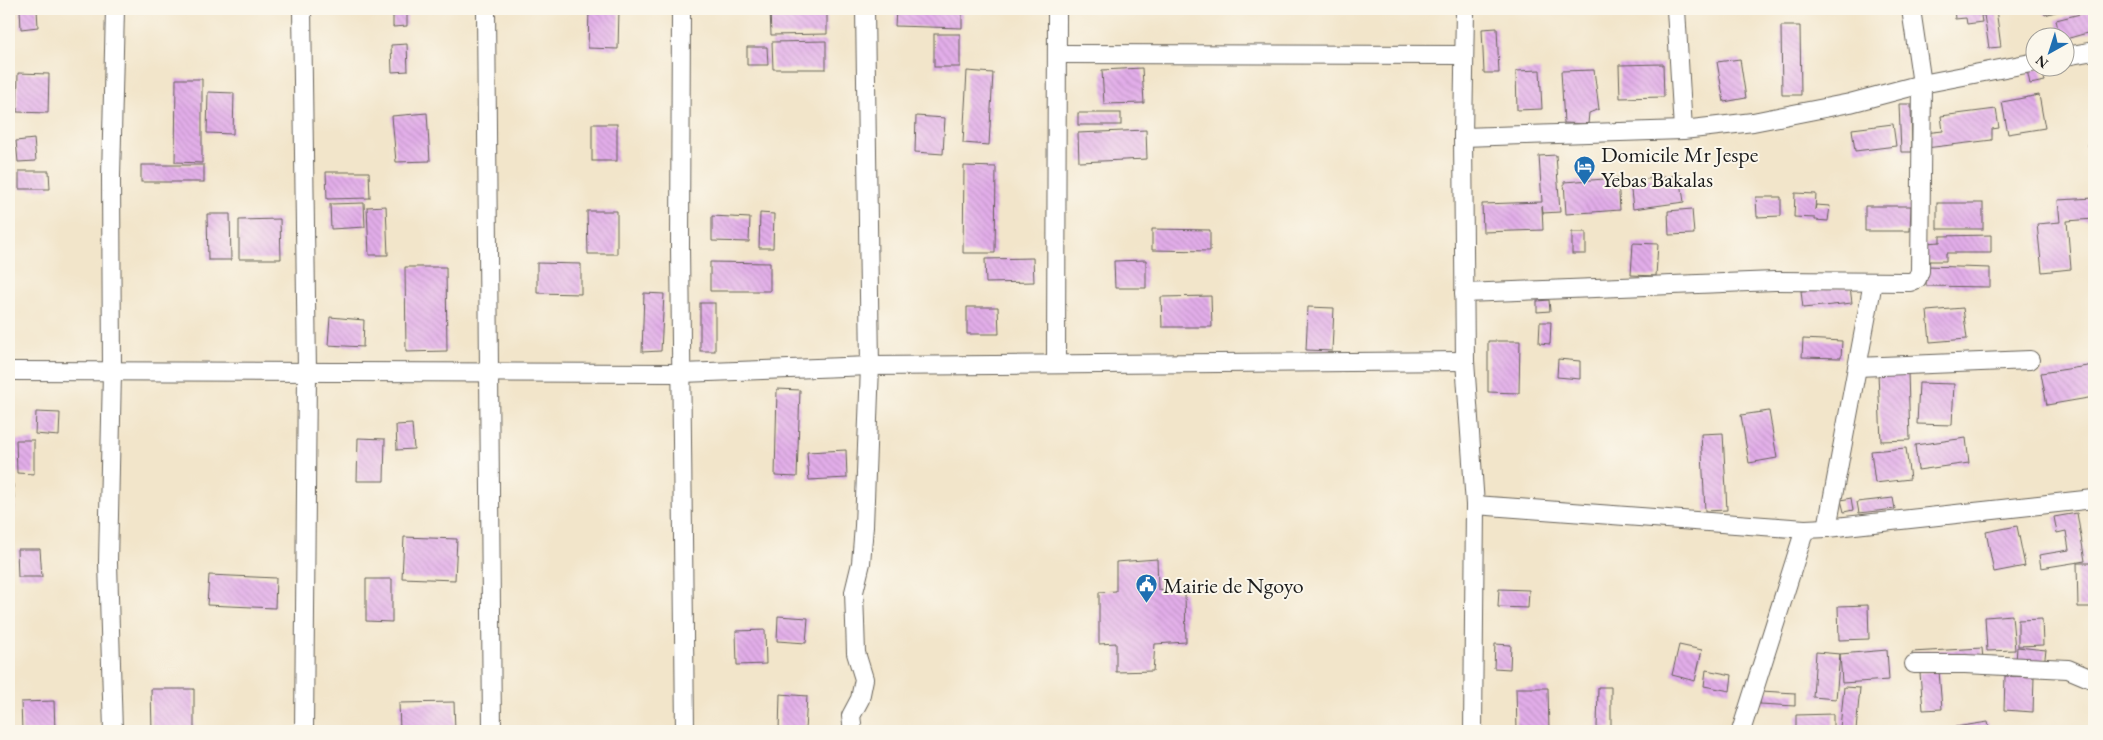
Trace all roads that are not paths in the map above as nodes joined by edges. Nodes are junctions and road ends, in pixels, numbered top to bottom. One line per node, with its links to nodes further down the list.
1 (115, 9): 26 (street)
2 (302, 9): 27 (street)
3 (486, 9): 28 (street)
4 (681, 9): 29 (street)
5 (865, 9): 23 (street)
6 (1057, 9): 11 (street)
7 (1465, 9): 13 (street)
8 (1676, 9): 16 (street)
9 (1911, 9): 15 (street)
10 (2094, 51): 12 (street)
11 (1057, 54): 13 (street); 22 (street)
12 (2076, 54)
13 (1463, 55): 17 (street)
14 (2026, 64): 15 (street)
15 (1922, 84): 16 (street); 18 (street)
16 (1683, 130): 17 (street)
17 (1463, 137): 19 (street)
18 (1873, 282): 19 (street); 24 (street)
19 (1464, 292): 21 (street)
20 (2030, 360): 24 (street)
21 (1465, 361): 22 (street); 31 (street)
22 (1056, 364): 23 (street)
23 (870, 366): 29 (street); 40 (street)
24 (1858, 367): 32 (street)
25 (9, 371): 26 (street)
26 (112, 371): 27 (street); 36 (street)
27 (307, 371): 28 (street); 37 (street)
28 (488, 372): 29 (street); 38 (street)
29 (682, 373): 39 (street)
30 (2094, 499): 32 (street)
31 (1475, 505): 33 (street); 41 (street)
32 (1827, 528): 33 (street)
33 (1805, 529): 42 (street)
34 (1914, 664): 35 (street)
35 (2094, 680)
36 (114, 731)
37 (304, 731)
38 (492, 731)
39 (686, 731)
40 (853, 731)
41 (1473, 731)
42 (1741, 731)

